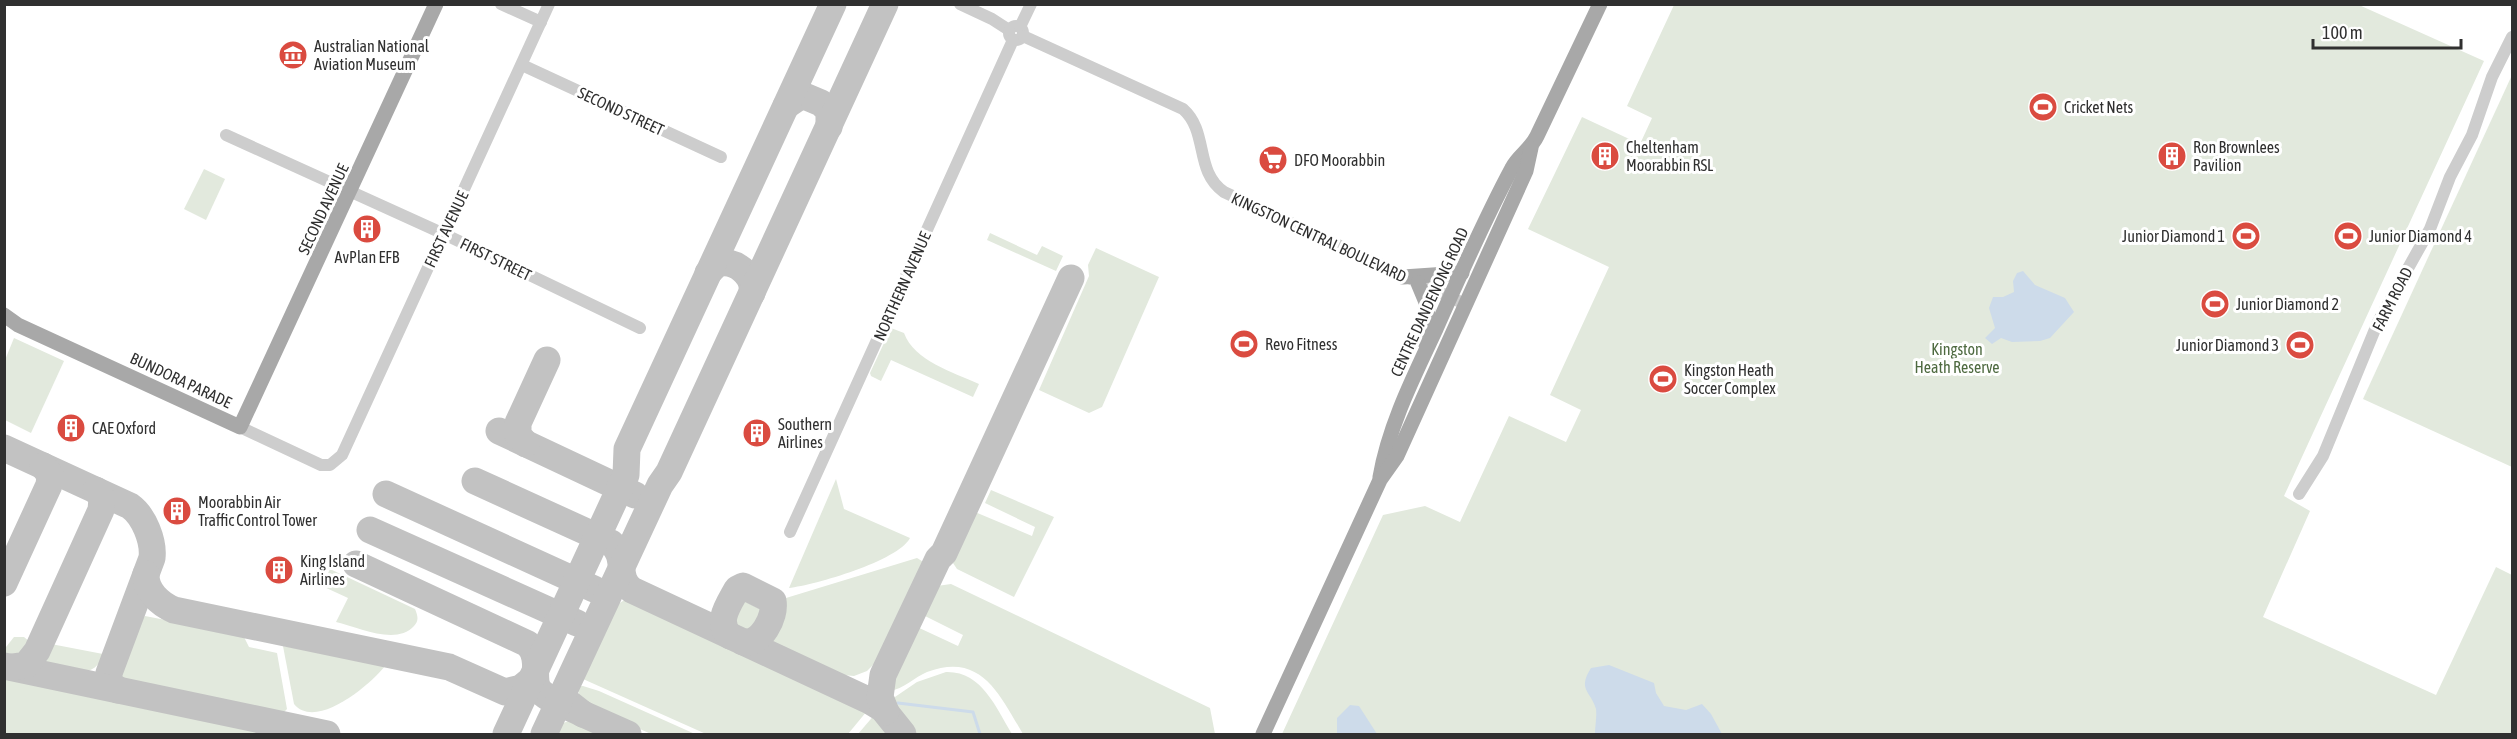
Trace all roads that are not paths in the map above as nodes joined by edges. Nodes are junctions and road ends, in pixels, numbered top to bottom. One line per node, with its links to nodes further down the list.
1 (436, 4): 14 (main road, SECOND AVENUE)
2 (501, 4): 7 (street)
3 (549, 4): 7 (street, FIRST AVENUE)
4 (960, 4): 8 (street, KINGSTON CENTRAL BOULEVARD)
5 (1030, 4): 8 (street, NORTHERN AVENUE)
6 (1600, 4): 12 (main road, CENTRE DANDENONG ROAD)
7 (541, 22): 10 (street, FIRST AVENUE)
8 (1016, 33): 17 (street, KINGSTON CENTRAL BOULEVARD); 28 (street, NORTHERN AVENUE)
9 (2512, 37): 27 (street, FARM ROAD)
10 (522, 65): 13 (street, SECOND STREET); 15 (street, FIRST AVENUE)
11 (226, 135): 14 (street, FIRST STREET)
12 (1531, 148): 16 (main road, CENTRE DANDENONG ROAD); 20 (main road, CENTRE DANDENONG ROAD)
13 (721, 157)
14 (351, 192): 15 (street, FIRST STREET); 24 (main road, SECOND AVENUE)
15 (444, 234): 22 (street, FIRST STREET); 25 (street, FIRST AVENUE)
16 (1462, 273): 17 (main road); 19 (main road, CENTRE DANDENONG ROAD)
17 (1403, 277): 18 (street, KINGSTON CENTRAL BOULEVARD)
18 (1418, 283): 19 (street, KINGSTON CENTRAL BOULEVARD); 23 (main road)
19 (1450, 298): 20 (street, KINGSTON CENTRAL BOULEVARD); 23 (main road, CENTRE DANDENONG ROAD)
20 (1465, 304): 26 (main road, CENTRE DANDENONG ROAD)
21 (4, 315): 24 (main road, BUNDORA PARADE)
22 (640, 328)
23 (1424, 355): 26 (main road, CENTRE DANDENONG ROAD)
24 (240, 427): 25 (street, BUNDORA PARADE)
25 (342, 454)
26 (1380, 480): 29 (main road, CENTRE DANDENONG ROAD)
27 (2299, 494)
28 (790, 532)
29 (1263, 735)

